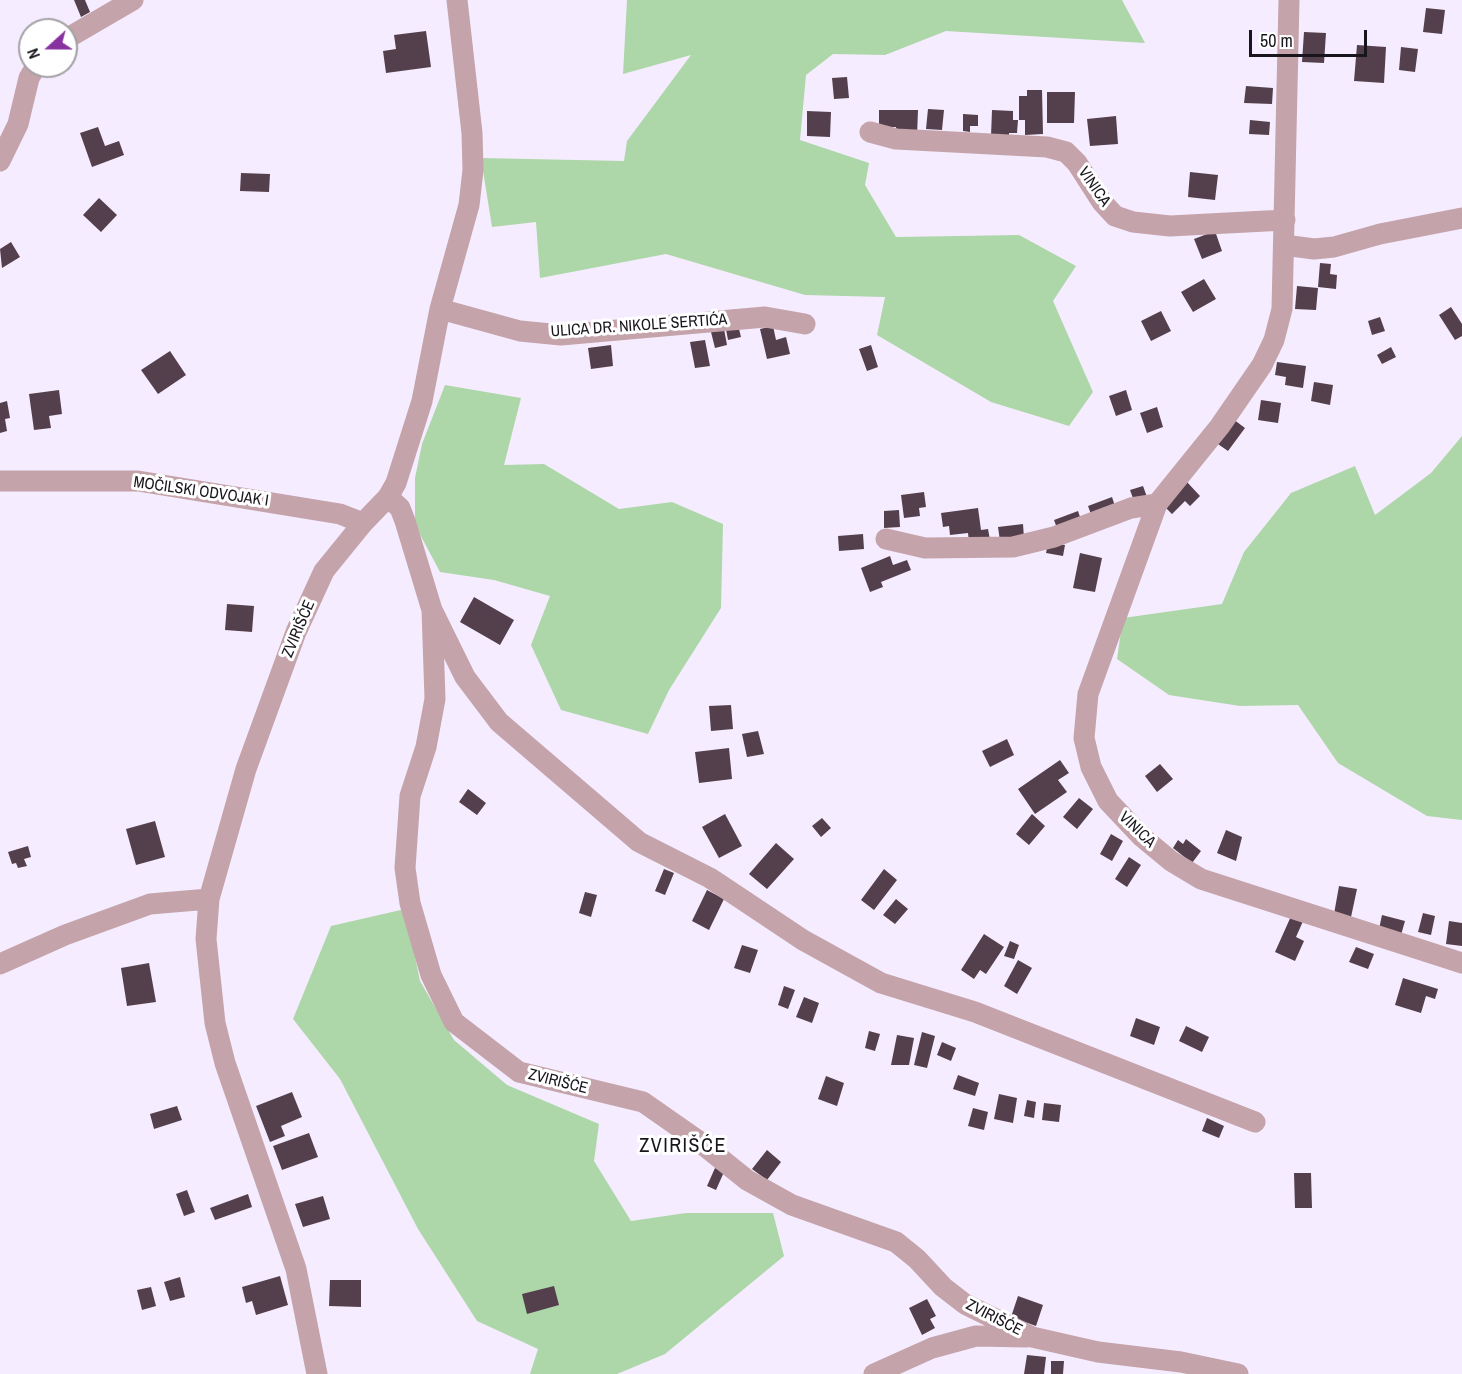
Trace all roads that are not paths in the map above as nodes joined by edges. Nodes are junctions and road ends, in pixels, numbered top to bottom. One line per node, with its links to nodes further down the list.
1 (133, 0): 4 (street)
2 (457, 0): 11 (street)
3 (1289, 0): 9 (street, VINICA)
4 (78, 32)
5 (29, 78): 7 (street)
6 (870, 132): 9 (street, VINICA)
7 (0, 161)
8 (1462, 218): 10 (street)
9 (1285, 220): 10 (street, VINICA)
10 (1284, 245): 15 (street, VINICA)
11 (440, 309): 12 (street, ULICA DR. NIKOLE SERTIĆA); 14 (street)
12 (805, 324)
13 (0, 481): 16 (street, MOČILSKI ODVOJAK I)
14 (388, 497): 16 (street, ZVIRIŠĆE); 18 (street, ZVIRIŠĆE)
15 (1157, 504): 17 (street); 20 (street, VINICA)
16 (363, 523): 19 (street, ZVIRIŠĆE)
17 (886, 539)
18 (432, 610): 22 (street, ZVIRIŠĆE); 23 (street, ZVIRIŠĆE)
19 (209, 899): 21 (street); 24 (street, ZVIRIŠĆE)
20 (1462, 963)
21 (0, 964)
22 (1255, 1122)
23 (1032, 1337): 25 (street, ZVIRIŠĆE); 26 (street, ZVIRIŠĆE)
24 (318, 1374)
25 (874, 1374)
26 (1238, 1374)

